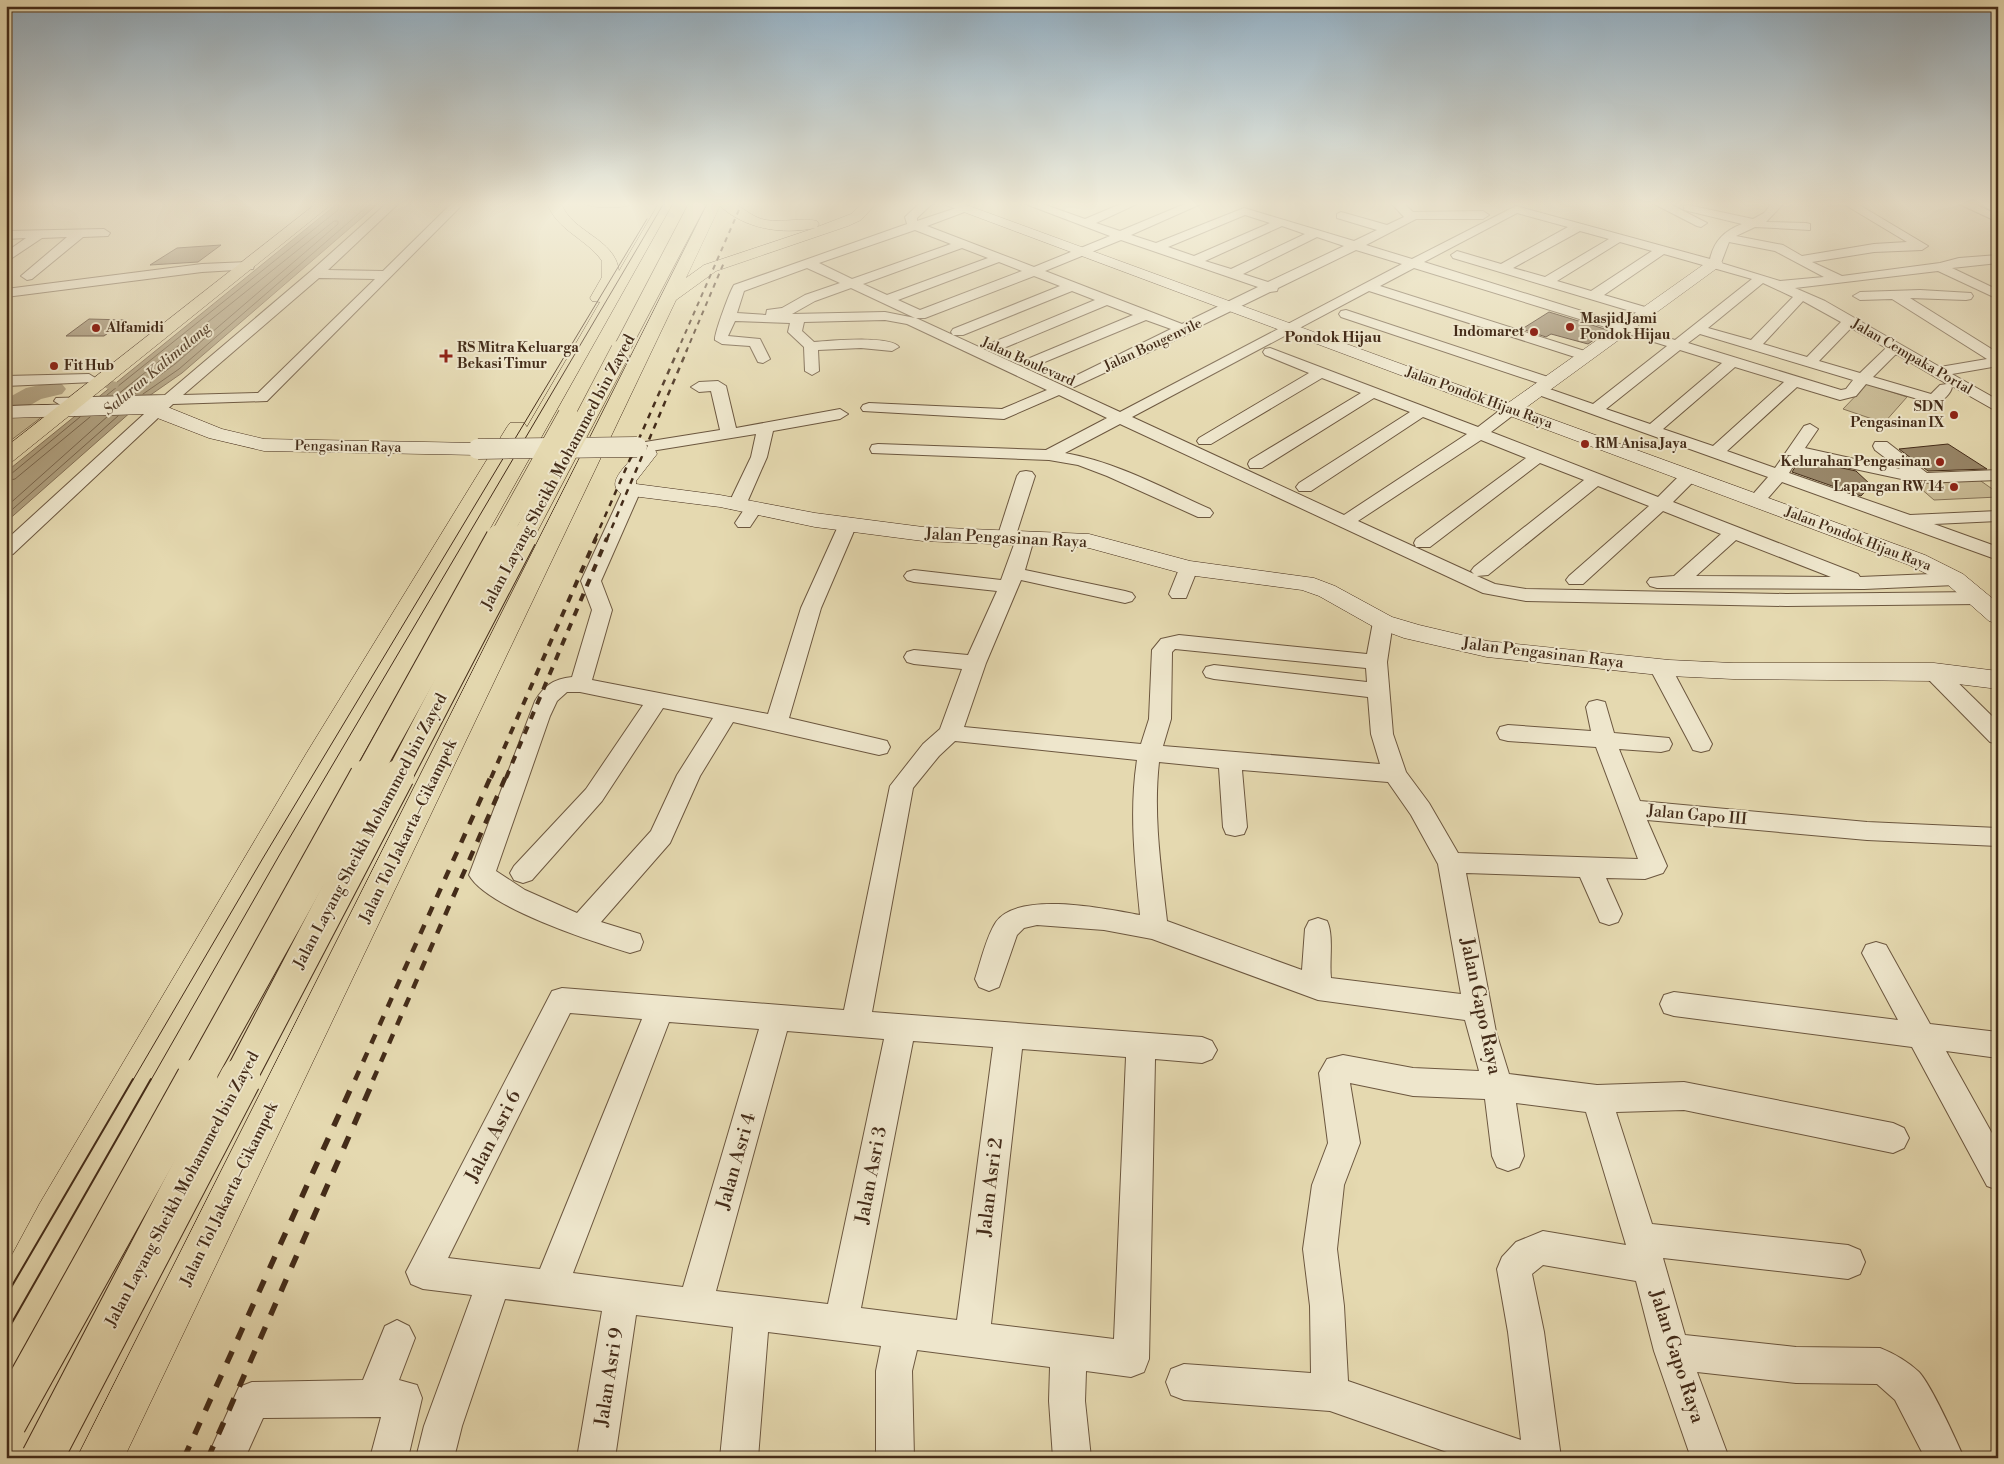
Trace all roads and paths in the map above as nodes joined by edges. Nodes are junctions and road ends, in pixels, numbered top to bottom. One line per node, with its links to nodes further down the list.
1 (33, 271): 40 (street)
2 (194, 271): 50 (street)
3 (233, 271): 91 (main road)
4 (233, 271): 102 (main road)
5 (319, 271): 37 (street)
6 (389, 271): 39 (street)
7 (610, 271): 222 (main road)
8 (627, 271): 227 (main road)
9 (647, 271): 233 (main road, Jalan Layang Sheikh Mohammed bin Zayed, bridge)
10 (663, 271): 234 (main road, Jalan Layang Sheikh Mohammed bin Zayed, bridge)
11 (682, 271): 61 (main road, Jalan Tol Jakarta–Cikampek)
12 (706, 271): 61 (main road)
13 (785, 271): 65 (street)
14 (825, 271): 45 (street, Jalan Boulevard)
15 (884, 271): 45 (street)
16 (963, 271): 59 (street)
17 (1135, 271): 62 (street, Jalan Pondok Hijau Raya)
18 (1225, 271): 38 (street)
19 (1237, 271): 38 (street)
20 (1305, 271): 48 (street, Jalan Bougenvile)
21 (1411, 271): 36 (street)
22 (1417, 271): 36 (street, Jalan Cempaka Portal)
23 (1420, 271): 36 (street)
24 (1442, 271): 70 (street)
25 (1510, 271): 44 (street)
26 (1564, 271): 44 (street)
27 (1630, 271): 55 (street)
28 (1705, 271): 63 (street)
29 (1740, 271): 42 (street, Jalan Cempaka Portal)
30 (1822, 271): 43 (street)
31 (1880, 271): 43 (street)
32 (1894, 271): 52 (street)
33 (1961, 271): 53 (street)
34 (54, 272): 40 (street)
35 (1034, 272): 47 (street); 67 (street)
36 (1414, 273): 49 (street); 51 (street)
37 (316, 274): 39 (street); 101 (street)
38 (1232, 274): 48 (street)
39 (385, 275): 101 (street)
40 (27, 276): 41 (street)
41 (13, 278)
42 (1762, 278): 46 (street, Jalan Cempaka Portal); 71 (street)
43 (1840, 280): 46 (street)
44 (1546, 282): 55 (street)
45 (850, 283): 59 (street, Jalan Boulevard); 65 (street)
46 (1780, 285): 58 (street, Jalan Cempaka Portal)
47 (1072, 286): 60 (street); 73 (street)
48 (1272, 288): 62 (street, Jalan Bougenvile)
49 (1366, 288): 51 (street); 74 (street)
50 (6, 293)
51 (1384, 294): 64 (street); 82 (street)
52 (1920, 294): 54 (street); 57 (street)
53 (1998, 294)
54 (1895, 295): 56 (street); 84 (street)
55 (1594, 296): 63 (street)
56 (1860, 296)
57 (1966, 296)
58 (1799, 298): 69 (street, Jalan Cempaka Portal); 77 (street)
59 (886, 300): 67 (street, Jalan Boulevard)
60 (1107, 300): 66 (street); 79 (street)
61 (667, 301): 235 (main road, Jalan Tol Jakarta–Cikampek)
62 (1231, 308): 72 (street, Jalan Bougenvile); 74 (street, Jalan Pondok Hijau Raya)
63 (1647, 312): 70 (street)
64 (1346, 314): 74 (street); 96 (street)
65 (730, 315): 68 (street); 83 (street)
66 (1146, 315): 72 (street); 86 (street)
67 (920, 316): 73 (street, Jalan Boulevard)
68 (798, 319): 75 (street); 99 (street)
69 (1846, 325): 80 (street, Jalan Cempaka Portal); 85 (street)
70 (1623, 329): 76 (street); 82 (street)
71 (1698, 329): 76 (street); 77 (street)
72 (1185, 330): 94 (street, Jalan Bougenvile)
73 (958, 332): 79 (street, Jalan Boulevard)
74 (1298, 332): 81 (street); 105 (street, Jalan Pondok Hijau Raya); 110 (street)
75 (811, 346): 78 (street); 88 (street)
76 (1678, 346): 87 (street); 106 (street)
77 (1754, 346): 85 (street)
78 (892, 347)
79 (994, 347): 86 (street, Jalan Boulevard)
80 (1895, 347): 90 (street, Jalan Cempaka Portal); 92 (street)
81 (1270, 352): 89 (street); 110 (street)
82 (1583, 358): 96 (street)
83 (762, 359)
84 (1998, 361): 90 (street)
85 (1809, 362): 92 (street)
86 (1030, 363): 94 (street, Jalan Boulevard)
87 (1729, 366): 95 (street); 113 (street)
88 (812, 371)
89 (1321, 372): 100 (street); 116 (street)
90 (1940, 372): 103 (street, Jalan Cempaka Portal)
91 (89, 379): 93 (street); 102 (main road)
92 (1862, 379): 95 (street); 98 (street)
93 (6, 381)
94 (1074, 382): 110 (street, Jalan Boulevard)
95 (1790, 385): 122 (street)
96 (1543, 386): 105 (street); 106 (street)
97 (699, 387): 115 (street)
98 (1945, 388)
99 (1059, 390): 104 (street); 110 (street)
100 (1373, 392): 107 (street); 127 (street)
101 (155, 404): 102 (street, Pengasinan Raya); 119 (street, Pengasinan Raya, bridge); 147 (street)
102 (70, 405): 108 (street, Pengasinan Raya); 117 (main road); 125 (main road)
103 (1998, 407)
104 (869, 408)
105 (1510, 410): 114 (street); 131 (street, Jalan Pondok Hijau Raya)
106 (1595, 410): 113 (street)
107 (1422, 411): 114 (street); 134 (street)
108 (6, 412)
109 (840, 414): 111 (street)
110 (1135, 416): 116 (street); 123 (street); 126 (street); 141 (street)
111 (766, 428): 115 (street); 138 (street)
112 (1810, 429): 121 (street)
113 (1652, 430): 122 (street)
114 (1480, 433): 124 (street); 141 (street)
115 (729, 434): 119 (street)
116 (1205, 440): 127 (street)
117 (6, 444)
118 (1881, 446): 132 (street)
119 (641, 447): 135 (street)
120 (878, 449): 123 (street)
121 (1794, 451): 128 (street); 132 (street)
122 (1716, 452): 128 (street)
123 (1048, 455): 126 (street)
124 (1539, 456): 133 (street); 146 (street)
125 (6, 457)
126 (1071, 459): 139 (street)
127 (1256, 464): 134 (street)
128 (1779, 475): 136 (street); 142 (street)
129 (1998, 475): 132 (street)
130 (1026, 476): 145 (street)
131 (1690, 476): 136 (street, Jalan Pondok Hijau Raya); 137 (street)
132 (1924, 478)
133 (1596, 479): 137 (street); 150 (street)
134 (1305, 487): 141 (street)
135 (632, 490): 138 (street, Jalan Pengasinan Raya); 169 (street)
136 (1756, 500): 152 (street, Jalan Pondok Hijau Raya)
137 (1661, 504): 144 (street); 154 (street)
138 (745, 512): 143 (street, Jalan Pengasinan Raya)
139 (1204, 513)
140 (1998, 516): 142 (street)
141 (1353, 517): 146 (street); 159 (street)
142 (1904, 519): 148 (street)
143 (848, 524): 145 (street, Jalan Pengasinan Raya); 174 (street)
144 (1732, 532): 155 (street); 156 (street)
145 (1015, 538): 149 (street, Jalan Pengasinan Raya); 153 (street)
146 (1423, 543): 150 (street)
147 (6, 550)
148 (1998, 554)
149 (1188, 568): 157 (street); 161 (street, Jalan Pengasinan Raya)
150 (1481, 571): 154 (street)
151 (914, 576): 153 (street)
152 (1955, 578): 156 (street); 159 (street, Jalan Pondok Hijau Raya)
153 (1010, 579): 158 (street); 164 (street)
154 (1576, 580): 155 (street)
155 (1678, 582): 156 (street)
156 (1864, 583)
157 (1179, 594)
158 (1125, 597)
159 (1979, 598): 160 (street, Jalan Pondok Hijau Raya)
160 (1998, 616)
161 (1384, 622): 163 (street, Jalan Gapo Raya); 165 (street, Jalan Pengasinan Raya)
162 (914, 657): 164 (street)
163 (1376, 662): 170 (street, Jalan Gapo Raya); 182 (street)
164 (975, 663): 175 (street)
165 (1660, 667): 167 (street, Jalan Pengasinan Raya); 180 (street)
166 (1214, 672): 170 (street)
167 (1934, 672): 168 (street, Jalan Pengasinan Raya); 177 (street)
168 (1998, 680)
169 (580, 685): 171 (street); 192 (street)
170 (1378, 691): 184 (street, Jalan Gapo Raya)
171 (658, 699): 173 (street); 190 (street)
172 (1597, 707): 178 (street)
173 (727, 713): 174 (street); 192 (street)
174 (776, 723): 181 (street)
175 (950, 733): 182 (street); 203 (street)
176 (1508, 733): 178 (street)
177 (1998, 736)
178 (1605, 741): 179 (street); 185 (street)
179 (1661, 744)
180 (1701, 744)
181 (879, 747)
182 (1149, 753): 183 (street); 193 (street)
183 (1230, 761): 184 (street); 186 (street)
184 (1395, 774): 188 (street, Jalan Gapo Raya)
185 (1631, 810): 187 (street, Jalan Gapo III); 189 (street, Jalan Gapo III)
186 (1236, 827)
187 (1998, 837)
188 (1451, 863): 189 (street, Jalan Gapo III); 201 (street, Jalan Gapo Raya)
189 (1589, 867): 191 (street)
190 (523, 873)
191 (1609, 914)
192 (581, 927): 195 (street)
193 (1154, 928): 197 (street); 198 (street)
194 (1318, 929): 198 (street)
195 (630, 942)
196 (1876, 953): 206 (street)
197 (989, 979)
198 (1318, 988): 201 (street)
199 (1674, 1004): 206 (street)
200 (660, 1009): 202 (street); 217 (street, Jalan Asri 6); 218 (street)
201 (1478, 1010): 210 (street, Jalan Gapo Raya)
202 (777, 1017): 203 (street); 220 (street, Jalan Asri 4)
203 (856, 1023): 204 (street)
204 (901, 1026): 205 (street); 223 (street, Jalan Asri 3)
205 (1009, 1035): 207 (street); 226 (street, Jalan Asri 2)
206 (1921, 1035): 208 (street); 214 (street)
207 (1141, 1045): 209 (street); 228 (street)
208 (1998, 1045)
209 (1202, 1050)
210 (1498, 1086): 211 (street, Jalan Gapo Raya); 213 (street); 231 (street)
211 (1597, 1099): 212 (street); 215 (street, Jalan Gapo Raya)
212 (1893, 1138)
213 (1508, 1156)
214 (1998, 1175)
215 (1644, 1253): 216 (street); 229 (street, Jalan Gapo Raya); 244 (street)
216 (1848, 1262)
217 (494, 1281): 218 (street); 238 (street)
218 (550, 1288): 219 (street)
219 (622, 1296): 220 (street); 239 (street, Jalan Asri 9)
220 (695, 1304): 221 (street)
221 (752, 1312): 223 (street); 240 (street)
222 (6, 1317)
223 (841, 1323): 224 (street)
224 (909, 1332): 226 (street); 241 (street)
225 (397, 1338): 232 (street)
226 (972, 1339): 228 (street)
227 (6, 1348)
228 (1068, 1351): 242 (street)
229 (1672, 1352): 245 (street, Jalan Gapo Raya); 246 (street)
230 (1184, 1382): 231 (street)
231 (1330, 1393): 243 (street)
232 (374, 1398): 236 (street); 237 (street)
233 (6, 1422)
234 (42, 1458)
235 (100, 1458)
236 (226, 1458)
237 (389, 1458)
238 (435, 1458)
239 (596, 1458)
240 (739, 1458)
241 (895, 1458)
242 (1072, 1458)
243 (1519, 1458)
244 (1542, 1458)
245 (1710, 1458)
246 (1945, 1458)

